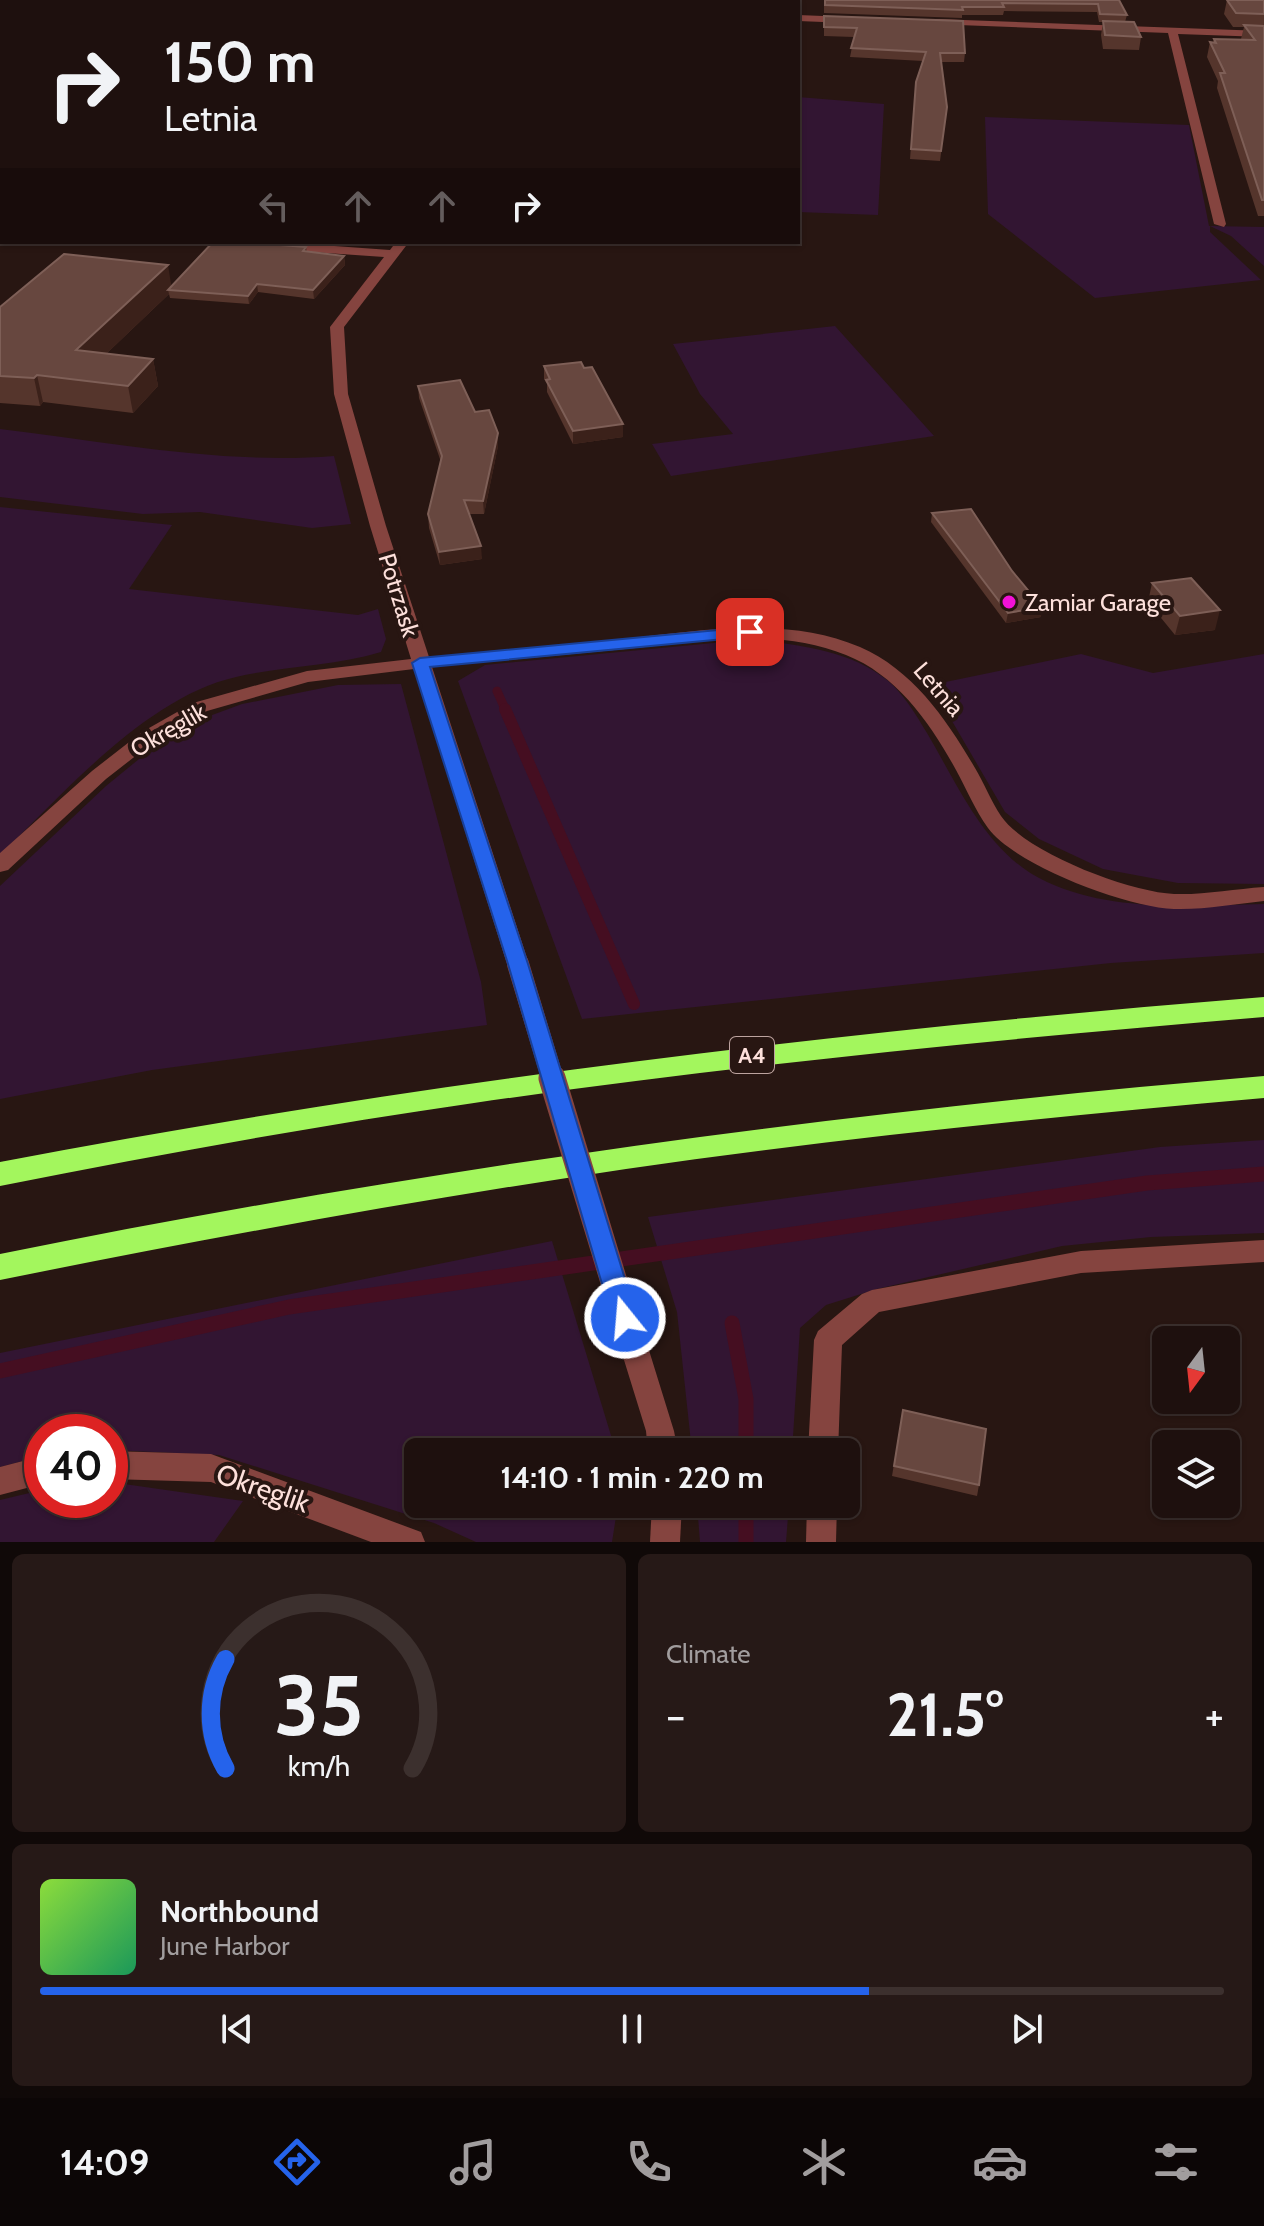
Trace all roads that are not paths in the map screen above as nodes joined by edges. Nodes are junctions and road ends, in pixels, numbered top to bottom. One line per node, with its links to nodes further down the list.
1 (800, 18): 2 (street)
2 (860, 20)
3 (919, 22): 4 (street)
4 (1173, 32): 5 (street); 6 (street)
5 (1264, 34)
6 (1220, 224)
7 (283, 244): 8 (street)
8 (398, 248): 9 (street, Potrzask)
9 (420, 663): 10 (street, Okręglik); 11 (street, Letnia); 17 (street, Potrzask, bridge)
10 (0, 865)
11 (1264, 894)
12 (1264, 1007): 14 (highway, A4)
13 (1264, 1087): 16 (highway)
14 (0, 1174)
15 (1264, 1251): 18 (street)
16 (0, 1267)
17 (661, 1438)
18 (824, 1438)
19 (128, 1466): 24 (street, Okręglik)
20 (24, 1475): 21 (street)
21 (0, 1481)
22 (666, 1518): 25 (street)
23 (822, 1518): 26 (street)
24 (410, 1542)
25 (665, 1542)
26 (821, 1542)

